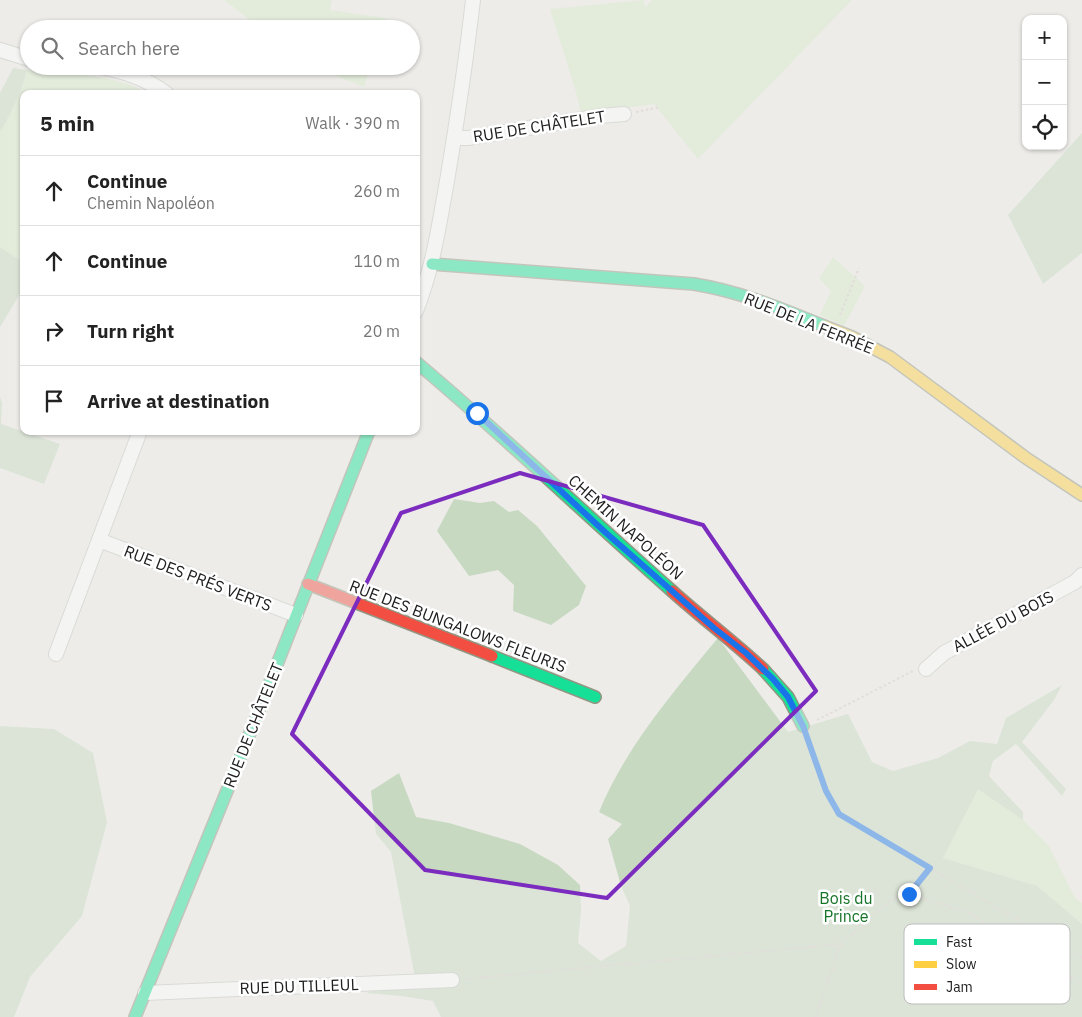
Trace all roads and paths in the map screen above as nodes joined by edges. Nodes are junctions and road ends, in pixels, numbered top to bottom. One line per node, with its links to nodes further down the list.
1 (473, 0): 8 (street, RUE DE CHÂTELET)
2 (0, 50): 3 (street)
3 (20, 56)
4 (131, 75): 5 (street)
5 (160, 90)
6 (660, 107): 7 (path)
7 (624, 114): 8 (street, RUE DE CHÂTELET)
8 (454, 138): 9 (street, RUE DE CHÂTELET)
9 (432, 264): 11 (street, RUE DE CHÂTELET); 12 (street, RUE DE LA FERRÉE)
10 (859, 268): 12 (path)
11 (422, 278)
12 (834, 329): 16 (street, RUE DE LA FERRÉE)
13 (420, 365): 24 (street, CHEMIN NAPOLÉON)
14 (138, 435): 17 (street)
15 (367, 435): 19 (street, RUE DE CHÂTELET)
16 (1082, 494)
17 (99, 540): 20 (street, RUE DES PRÉS VERTS); 21 (street)
18 (1082, 575): 22 (street, ALLÉE DU BOIS)
19 (308, 584): 20 (street, RUE DE CHÂTELET); 23 (street, RUE DES BUNGALOWS FLEURIS)
20 (296, 616): 35 (street, RUE DE CHÂTELET)
21 (56, 654)
22 (926, 669): 24 (path)
23 (595, 697)
24 (803, 726): 25 (path)
25 (930, 868): 26 (path); 28 (path)
26 (909, 894): 27 (path); 29 (path)
27 (987, 924)
28 (1025, 924)
29 (841, 944): 33 (path); 37 (path)
30 (1070, 951): 31 (path)
31 (1082, 958)
32 (1070, 976): 34 (path)
33 (452, 980): 35 (street, RUE DU TILLEUL)
34 (1082, 984)
35 (145, 992): 36 (street, RUE DE CHÂTELET)
36 (136, 1017)
37 (816, 1017)

